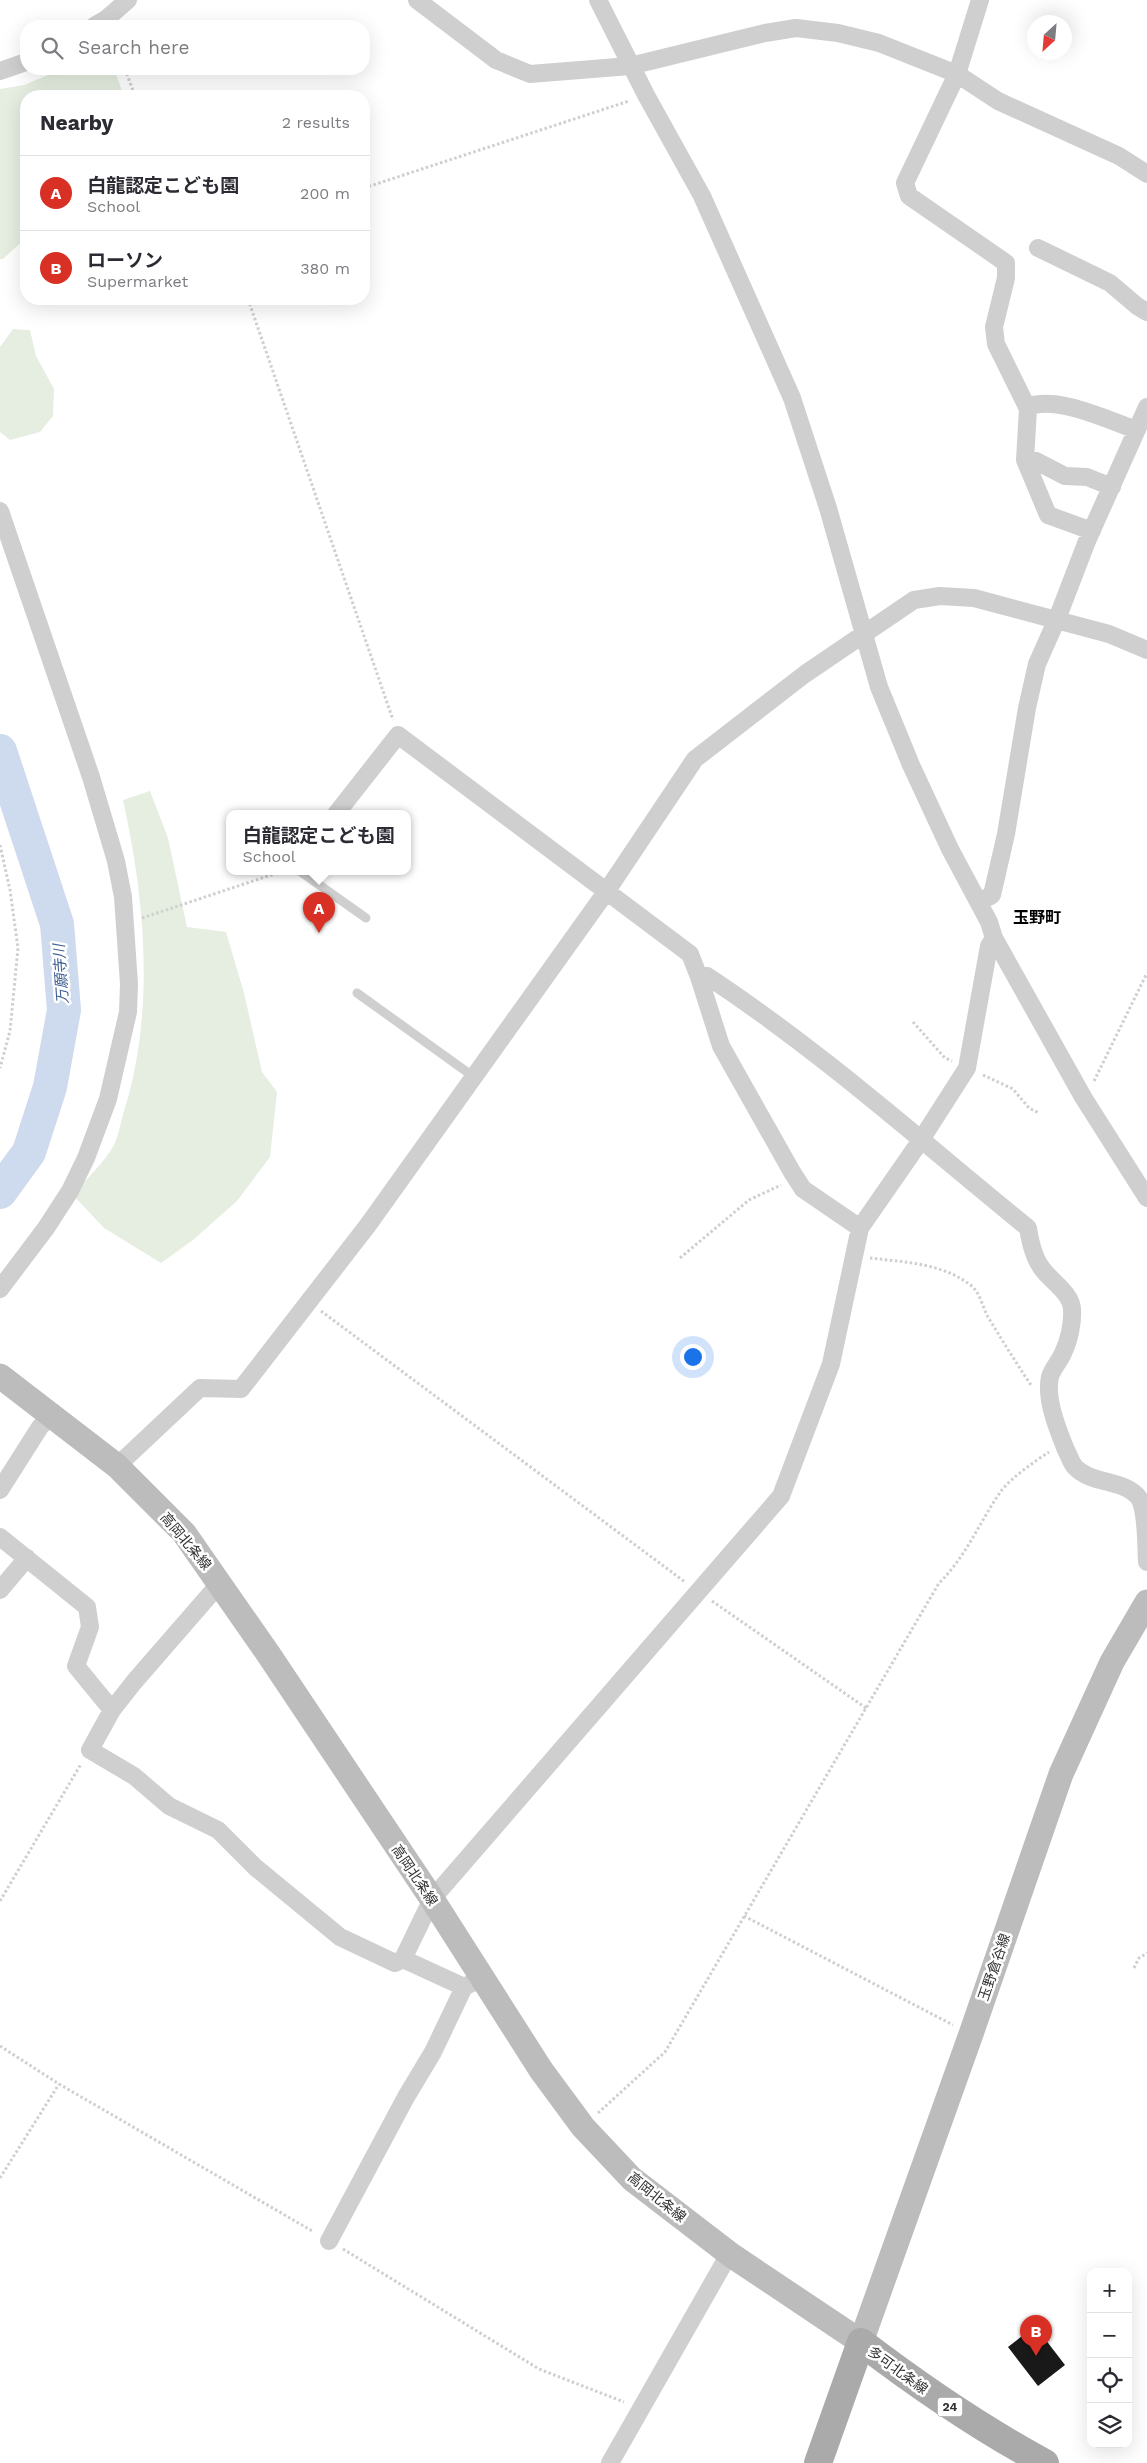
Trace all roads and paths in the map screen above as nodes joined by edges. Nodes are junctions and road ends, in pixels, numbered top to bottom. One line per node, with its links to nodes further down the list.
1 (128, 0): 5 (street)
2 (417, 0): 7 (street)
3 (598, 0): 7 (street)
4 (980, 0): 9 (street)
5 (104, 20)
6 (20, 64): 8 (street)
7 (630, 66): 9 (street); 12 (street)
8 (0, 71)
9 (957, 74): 13 (street); 18 (street)
10 (127, 75): 11 (path)
11 (133, 90)
12 (646, 95): 14 (path); 26 (street)
13 (1147, 174)
14 (370, 186)
15 (1038, 248): 17 (street)
16 (250, 305): 28 (path)
17 (1147, 312)
18 (1027, 406): 20 (street); 21 (street)
19 (1147, 407): 20 (street)
20 (1137, 430): 22 (street)
21 (1025, 460): 22 (street); 24 (street)
22 (1112, 486): 24 (street)
23 (0, 511): 36 (street)
24 (1092, 531): 25 (street)
25 (1057, 619): 26 (street); 27 (street); 34 (street)
26 (864, 636): 33 (street); 34 (street)
27 (1147, 650)
28 (398, 735): 29 (street); 33 (street)
29 (339, 810)
30 (0, 845): 41 (path)
31 (271, 875): 36 (path)
32 (305, 875): 35 (lane)
33 (606, 892): 39 (street); 42 (street)
34 (979, 902): 37 (street)
35 (366, 918)
36 (125, 924): 50 (street)
37 (994, 938): 43 (street); 44 (street)
38 (1147, 974): 43 (path)
39 (700, 977): 44 (street); 45 (street)
40 (357, 993): 42 (lane)
41 (0, 1068)
42 (474, 1077): 51 (street)
43 (1083, 1097): 46 (street)
44 (922, 1139): 47 (street); 53 (street)
45 (796, 1178): 47 (street); 49 (path)
46 (1147, 1198)
47 (860, 1228): 48 (street)
48 (854, 1256): 53 (path); 63 (street)
49 (680, 1258)
50 (0, 1289)
51 (309, 1301): 56 (street); 63 (path)
52 (0, 1376): 54 (main road, 高岡北条線)
53 (1052, 1409): 55 (street)
54 (52, 1415): 56 (main road, 高岡北条線); 57 (street)
55 (1064, 1443): 60 (street); 65 (path)
56 (117, 1466): 61 (main road, 高岡北条線)
57 (0, 1490)
58 (0, 1536): 59 (street)
59 (27, 1558): 62 (street); 66 (street)
60 (1147, 1562)
61 (220, 1583): 66 (street); 68 (main road, 高岡北条線)
62 (0, 1590)
63 (698, 1591): 65 (path); 68 (street)
64 (1147, 1602): 75 (main road, 玉野倉谷線)
65 (866, 1708): 70 (path)
66 (112, 1710): 67 (street)
67 (90, 1750): 69 (path); 72 (street)
68 (432, 1899): 72 (street); 74 (main road, 高岡北条線)
69 (0, 1901)
70 (744, 1916): 75 (path); 77 (path)
71 (1147, 1953): 73 (path)
72 (403, 1959): 74 (street)
73 (1134, 1968)
74 (473, 1982): 77 (main road, 高岡北条線); 79 (street)
75 (971, 2034): 81 (main road, 玉野倉谷線)
76 (58, 2084): 78 (path)
77 (583, 2126): 80 (main road, 高岡北条線)
78 (0, 2178)
79 (329, 2241)
80 (731, 2254): 81 (main road, 高岡北条線); 82 (street)
81 (861, 2342): 83 (main road, 多可北条線); 84 (main road, 多可北条線 / 24)
82 (610, 2463)
83 (818, 2463)
84 (1045, 2463)

